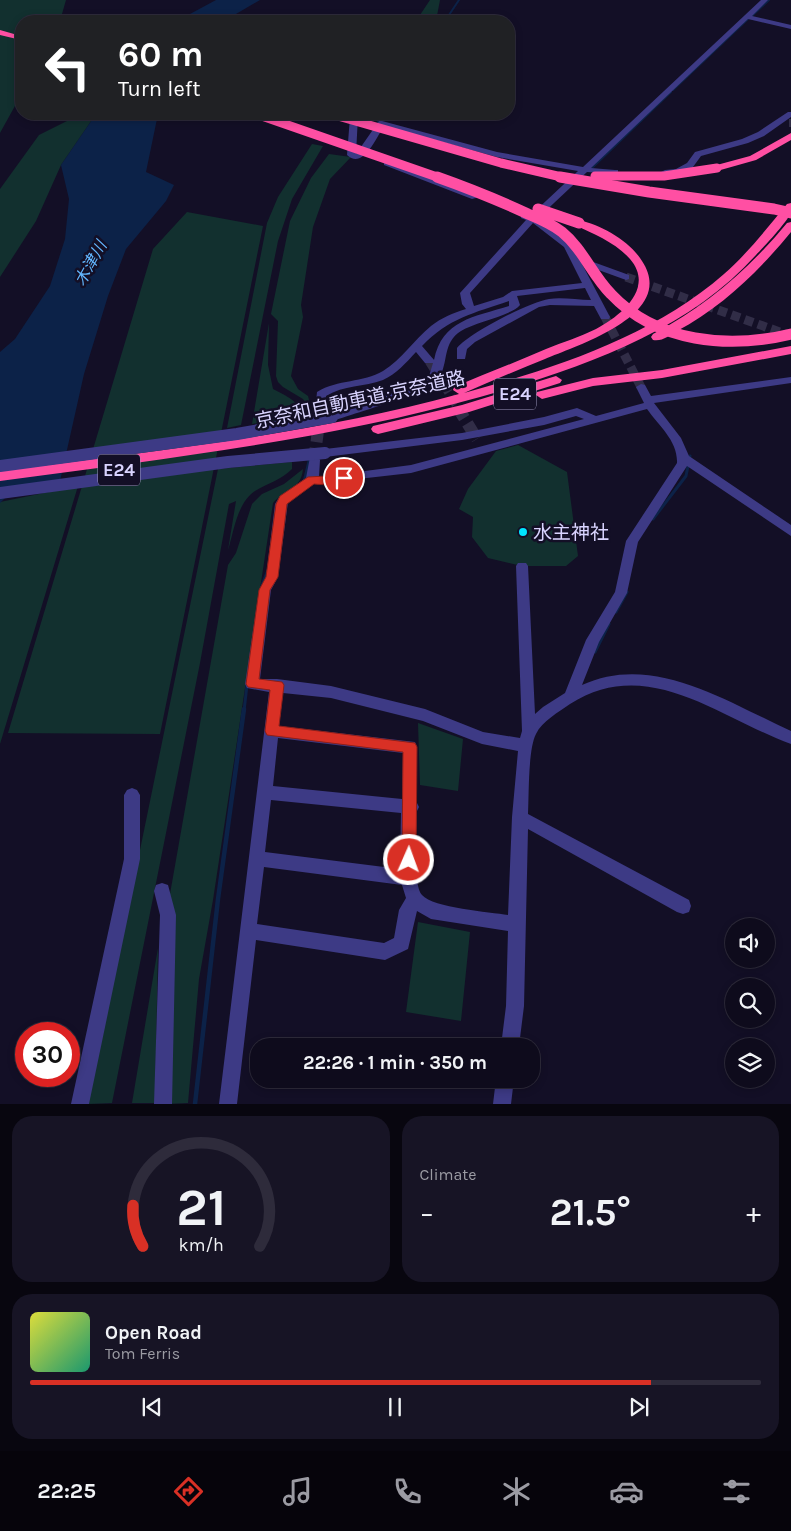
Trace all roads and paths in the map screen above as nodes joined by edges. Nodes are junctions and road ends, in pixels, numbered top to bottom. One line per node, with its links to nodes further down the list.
1 (765, 0): 2 (street)
2 (747, 17): 4 (street); 15 (street)
3 (0, 25): 5 (highway)
4 (791, 27)
5 (15, 29)
6 (0, 32): 7 (highway)
7 (15, 36)
8 (788, 119): 15 (street)
9 (274, 120): 16 (highway, bridge)
10 (352, 120): 12 (highway, bridge)
11 (354, 120): 14 (street)
12 (394, 132): 13 (highway, bridge); 18 (highway, bridge)
13 (791, 136)
14 (361, 154): 15 (street); 19 (street)
15 (584, 171): 19 (street)
16 (441, 177): 28 (highway, bridge); 38 (highway, bridge)
17 (791, 206): 38 (highway, 京奈和自動車道;京奈道路 / E24)
18 (791, 213)
19 (532, 219): 21 (street); 26 (street)
20 (790, 226): 39 (highway, 京奈和自動車道;京奈道路 / E24)
21 (575, 259): 22 (street); 23 (street)
22 (626, 277)
23 (588, 285): 24 (street); 25 (street)
24 (512, 294): 26 (street); 38 (street)
25 (598, 303): 27 (street); 31 (street)
26 (473, 311): 29 (street)
27 (605, 317)
28 (791, 334)
29 (416, 346): 32 (street); 36 (street)
30 (791, 350): 39 (highway)
31 (460, 357)
32 (428, 361)
33 (791, 380): 35 (street)
34 (641, 387): 35 (street)
35 (649, 403): 37 (street); 41 (street)
36 (320, 413)
37 (596, 420): 45 (street); 47 (street, bridge)
38 (334, 422): 40 (highway, 京奈和自動車道;京奈道路 / E24); 43 (street, bridge)
39 (404, 424): 40 (highway, 京奈和自動車道;京奈道路 / E24)
40 (240, 448): 44 (highway, 京奈和自動車道;京奈道路 / E24); 46 (highway, 京奈和自動車道;京奈道路 / E24)
41 (684, 458): 48 (street); 51 (street)
42 (314, 460): 45 (street)
43 (0, 466)
44 (0, 476)
45 (312, 480): 50 (street)
46 (0, 487)
47 (0, 493)
48 (791, 531)
49 (522, 566): 53 (street)
50 (277, 685): 52 (street); 55 (street)
51 (570, 697): 53 (street); 54 (street)
52 (272, 731): 56 (street); 58 (street)
53 (529, 731): 55 (street)
54 (791, 738)
55 (526, 746): 59 (street)
56 (265, 792): 58 (street); 60 (street)
57 (132, 795): 69 (street)
58 (410, 807): 61 (street)
59 (520, 817): 64 (street); 65 (street)
60 (256, 858): 61 (street); 66 (street)
61 (408, 878): 63 (street)
62 (162, 891): 70 (street)
63 (415, 900): 65 (street); 66 (street)
64 (683, 906)
65 (516, 924): 67 (street)
66 (248, 931): 71 (street)
67 (511, 1038)
68 (504, 1088): 72 (street)
69 (80, 1104)
70 (163, 1104)
71 (228, 1104)
72 (502, 1104)

